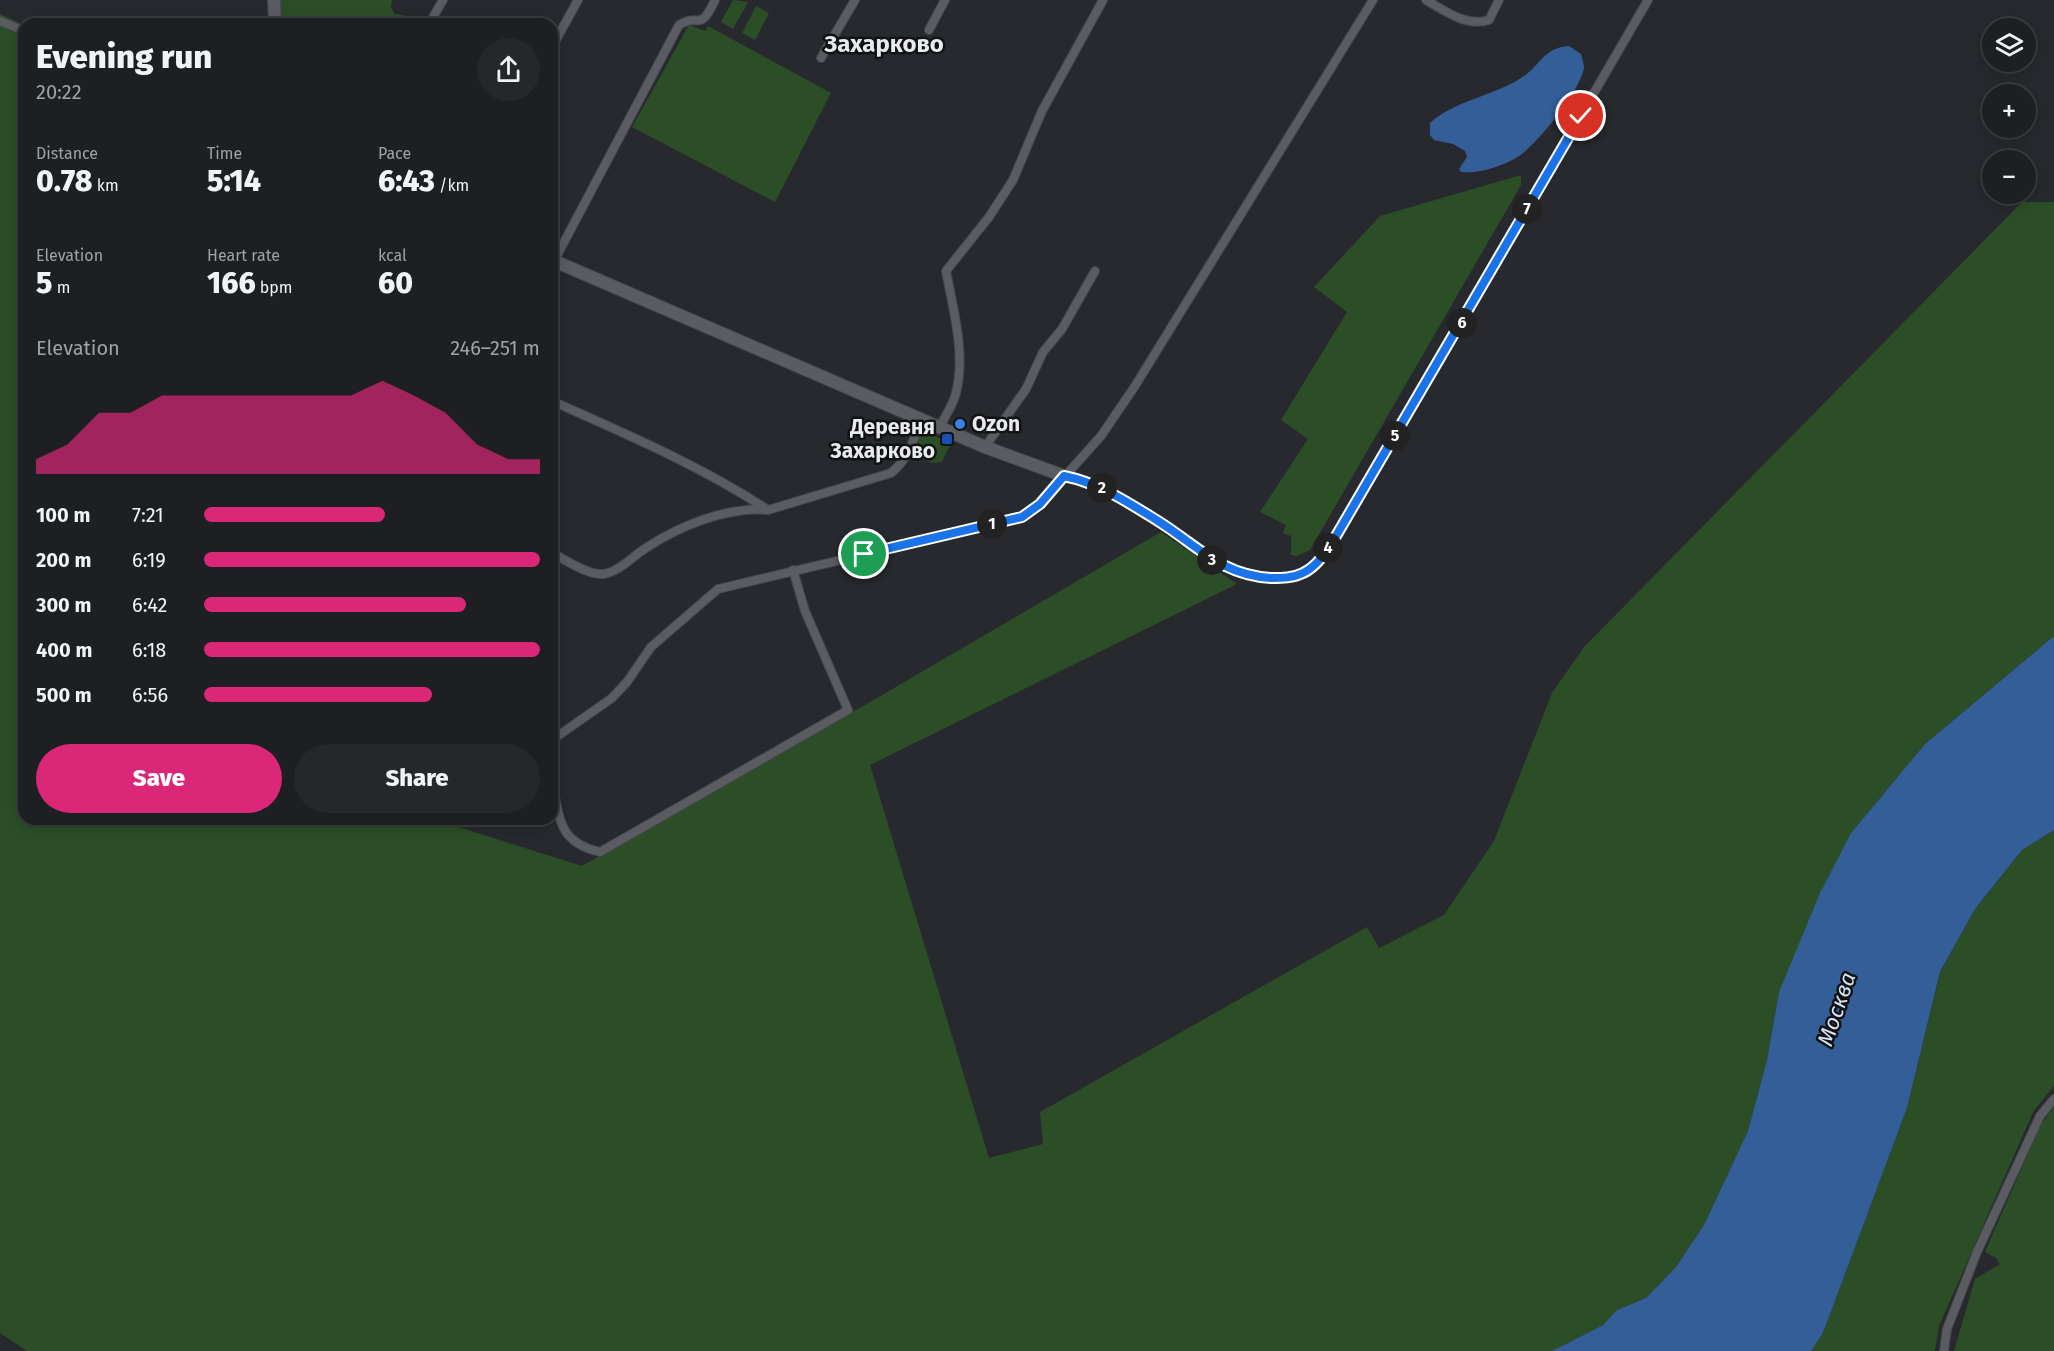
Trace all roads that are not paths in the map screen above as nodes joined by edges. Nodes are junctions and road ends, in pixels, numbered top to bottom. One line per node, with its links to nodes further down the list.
1 (274, 0): 12 (street)
2 (443, 0): 13 (street)
3 (578, 0): 17 (street)
4 (715, 0): 19 (street)
5 (855, 0): 18 (street)
6 (945, 0): 16 (street)
7 (1103, 0): 24 (street)
8 (1372, 0): 26 (street)
9 (1426, 0): 10 (street)
10 (1499, 0)
11 (1648, 0): 26 (street)
12 (275, 18)
13 (432, 18)
14 (0, 21): 15 (street)
15 (18, 28)
16 (929, 30)
17 (558, 36)
18 (821, 58)
19 (558, 251)
20 (558, 262): 23 (street)
21 (1095, 271): 25 (street)
22 (558, 404): 27 (street)
23 (922, 419): 24 (street); 27 (street)
24 (940, 427): 25 (street)
25 (985, 447): 26 (street)
26 (1064, 476): 29 (street)
27 (768, 510): 28 (street)
28 (558, 556)
29 (793, 570): 30 (street); 31 (street)
30 (558, 736)
31 (558, 809)
32 (2054, 1099): 33 (street)
33 (1944, 1351)

